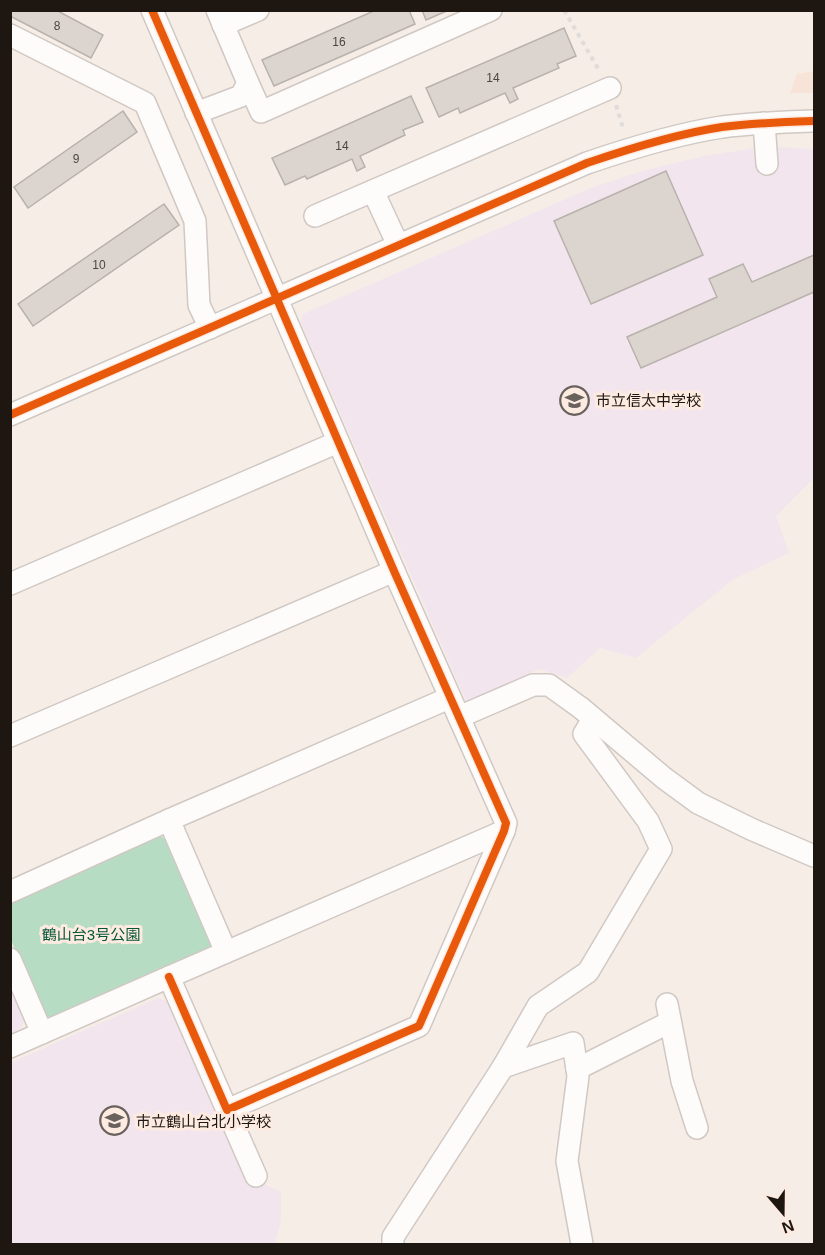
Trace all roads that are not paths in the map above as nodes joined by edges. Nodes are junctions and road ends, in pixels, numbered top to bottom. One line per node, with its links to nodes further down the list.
1 (152, 10): 8 (street)
2 (258, 10): 4 (street)
3 (491, 10): 6 (street)
4 (220, 18): 6 (street)
5 (10, 35): 16 (street)
6 (248, 83): 8 (street)
7 (610, 88): 12 (street)
8 (196, 113): 15 (street)
9 (814, 121): 10 (street)
10 (764, 123): 11 (street); 14 (street)
11 (767, 164)
12 (373, 191): 13 (street); 14 (street)
13 (315, 216)
14 (398, 245): 15 (street)
15 (277, 298): 16 (street); 18 (street)
16 (210, 328): 17 (street)
17 (10, 416)
18 (338, 442): 19 (street); 20 (street)
19 (394, 571): 21 (street); 23 (street)
20 (10, 584)
21 (454, 708): 22 (street); 24 (street); 25 (street)
22 (593, 719): 26 (street); 33 (street)
23 (10, 736)
24 (169, 820): 27 (street); 28 (street)
25 (504, 831): 28 (street); 35 (street)
26 (814, 856)
27 (10, 891)
28 (226, 952): 30 (street)
29 (10, 959): 31 (street)
30 (169, 977): 31 (street); 35 (street)
31 (42, 1033): 32 (street)
32 (10, 1047)
33 (503, 1067): 34 (street); 38 (street)
34 (577, 1069): 36 (street); 39 (street)
35 (227, 1110): 37 (street)
36 (697, 1128)
37 (256, 1176)
38 (393, 1245)
39 (582, 1245)

